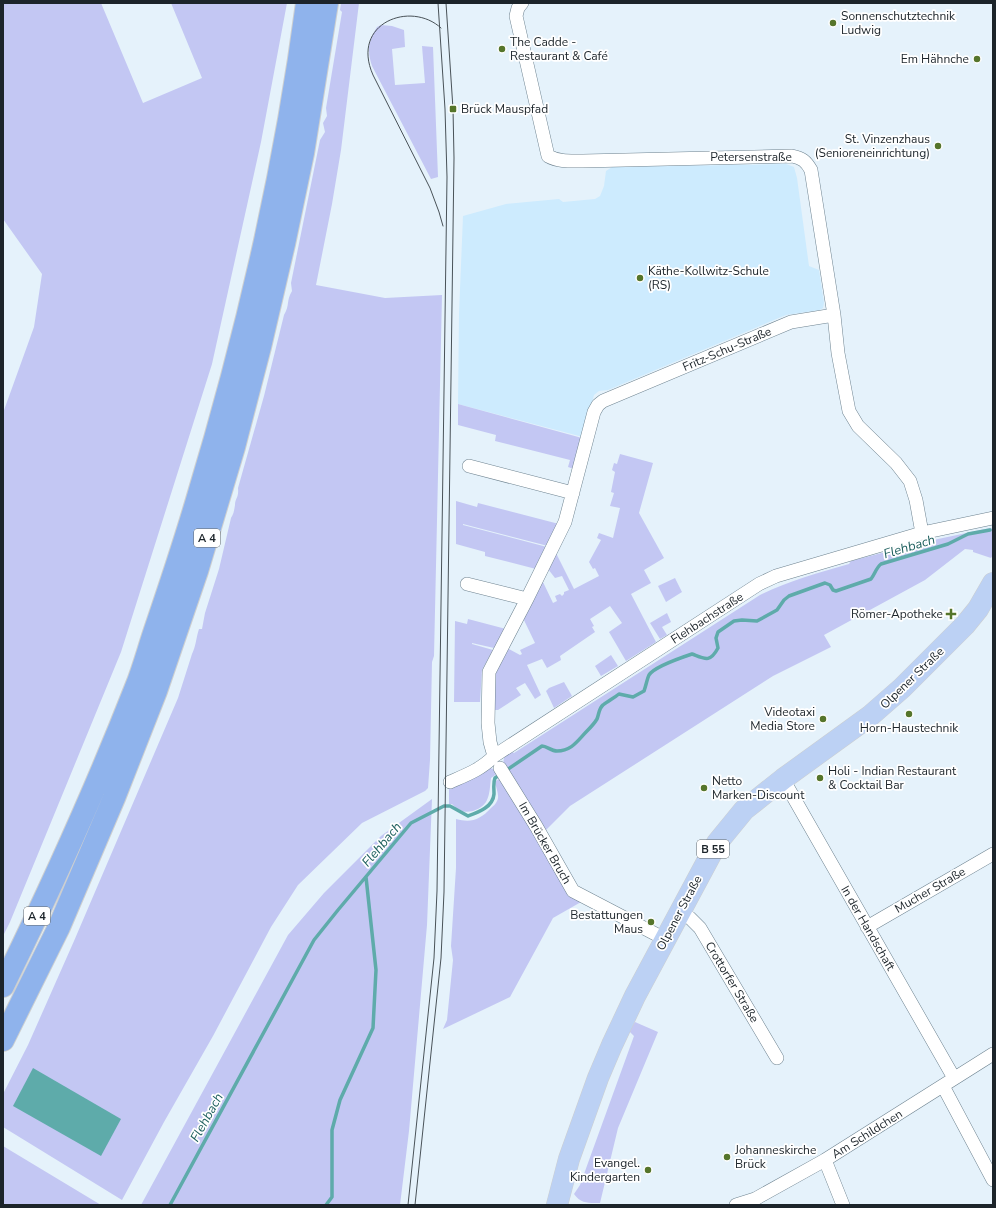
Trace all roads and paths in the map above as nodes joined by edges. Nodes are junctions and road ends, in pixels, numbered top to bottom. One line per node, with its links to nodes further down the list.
1 (522, 3): 3 (street, Petersenstraße)
2 (316, 6): 19 (highway, A 4); 20 (highway, A 4)
3 (834, 315): 5 (street, Fritz-Schu-Straße); 7 (street, Petersenstraße)
4 (469, 466): 5 (street)
5 (573, 493): 10 (street, Fritz-Schu-Straße)
6 (993, 518): 7 (street, Flehbachstraße)
7 (922, 534): 11 (street, Flehbachstraße)
8 (993, 583): 13 (main road, Olpener Straße / B 55)
9 (467, 584): 10 (street)
10 (527, 599): 11 (street, Fritz-Schu-Straße)
11 (494, 756): 14 (street, Flehbachstraße)
12 (502, 772): 18 (street, Im Brücker Bruch)
13 (783, 779): 16 (main road, Olpener Straße / B 55); 17 (street, In der Handschaft)
14 (450, 782)
15 (993, 854): 17 (street, Mucher Straße)
16 (679, 912): 18 (main road, Olpener Straße / B 55); 22 (street, Crottorfer Straße)
17 (867, 927): 23 (street, In der Handschaft)
18 (665, 939): 27 (main road, Olpener Straße / B 55)
19 (3, 986)
20 (3, 1040)
21 (993, 1054): 23 (street, Am Schildchen)
22 (777, 1058)
23 (954, 1078): 24 (street, Am Schildchen)
24 (943, 1086): 25 (street, Am Schildchen); 26 (street)
25 (825, 1160): 29 (street, Am Schildchen); 30 (street)
26 (993, 1180)
27 (558, 1205): 28 (street)
28 (563, 1205)
29 (736, 1205)
30 (844, 1205)

